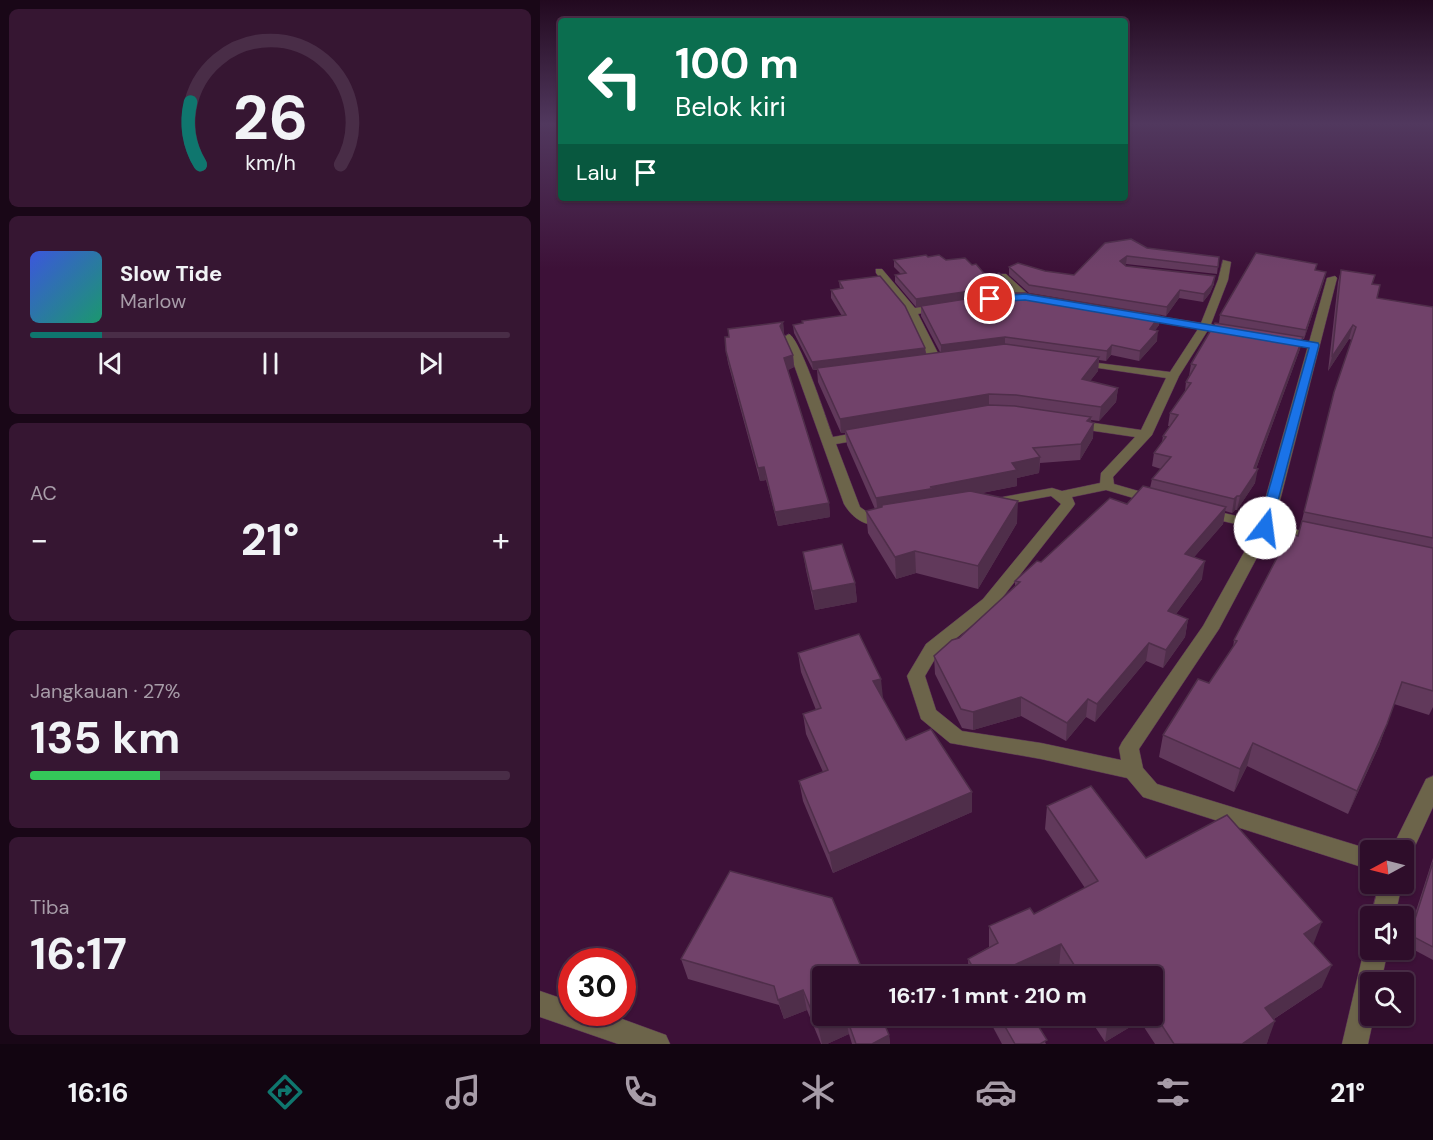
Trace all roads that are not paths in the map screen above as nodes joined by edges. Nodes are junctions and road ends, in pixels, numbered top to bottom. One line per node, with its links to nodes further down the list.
1 (1226, 262): 9 (street)
2 (879, 272): 7 (street)
3 (1003, 276): 5 (street)
4 (1332, 278): 25 (street)
5 (1004, 297)
6 (957, 305): 7 (street)
7 (912, 312): 12 (street)
8 (1126, 314): 9 (street)
9 (1205, 327): 10 (street); 14 (street)
10 (1227, 330)
11 (789, 337): 18 (street)
12 (935, 359)
13 (1061, 360): 14 (street)
14 (1173, 376): 17 (street)
15 (1062, 422): 17 (street)
16 (874, 434): 18 (street)
17 (1145, 435): 19 (street)
18 (828, 442): 24 (street)
19 (1107, 486): 20 (street); 21 (street)
20 (1061, 495): 22 (street); 27 (street)
21 (1165, 503)
22 (982, 504)
23 (1187, 508): 25 (street)
24 (900, 518)
25 (1265, 528): 26 (street); 27 (street)
26 (1332, 542)
27 (1133, 771): 30 (street)
28 (1433, 785): 29 (street)
29 (1407, 840)
30 (1360, 857)
31 (1374, 960): 34 (street)
32 (540, 1004): 33 (street)
33 (657, 1044)
34 (1355, 1044)

